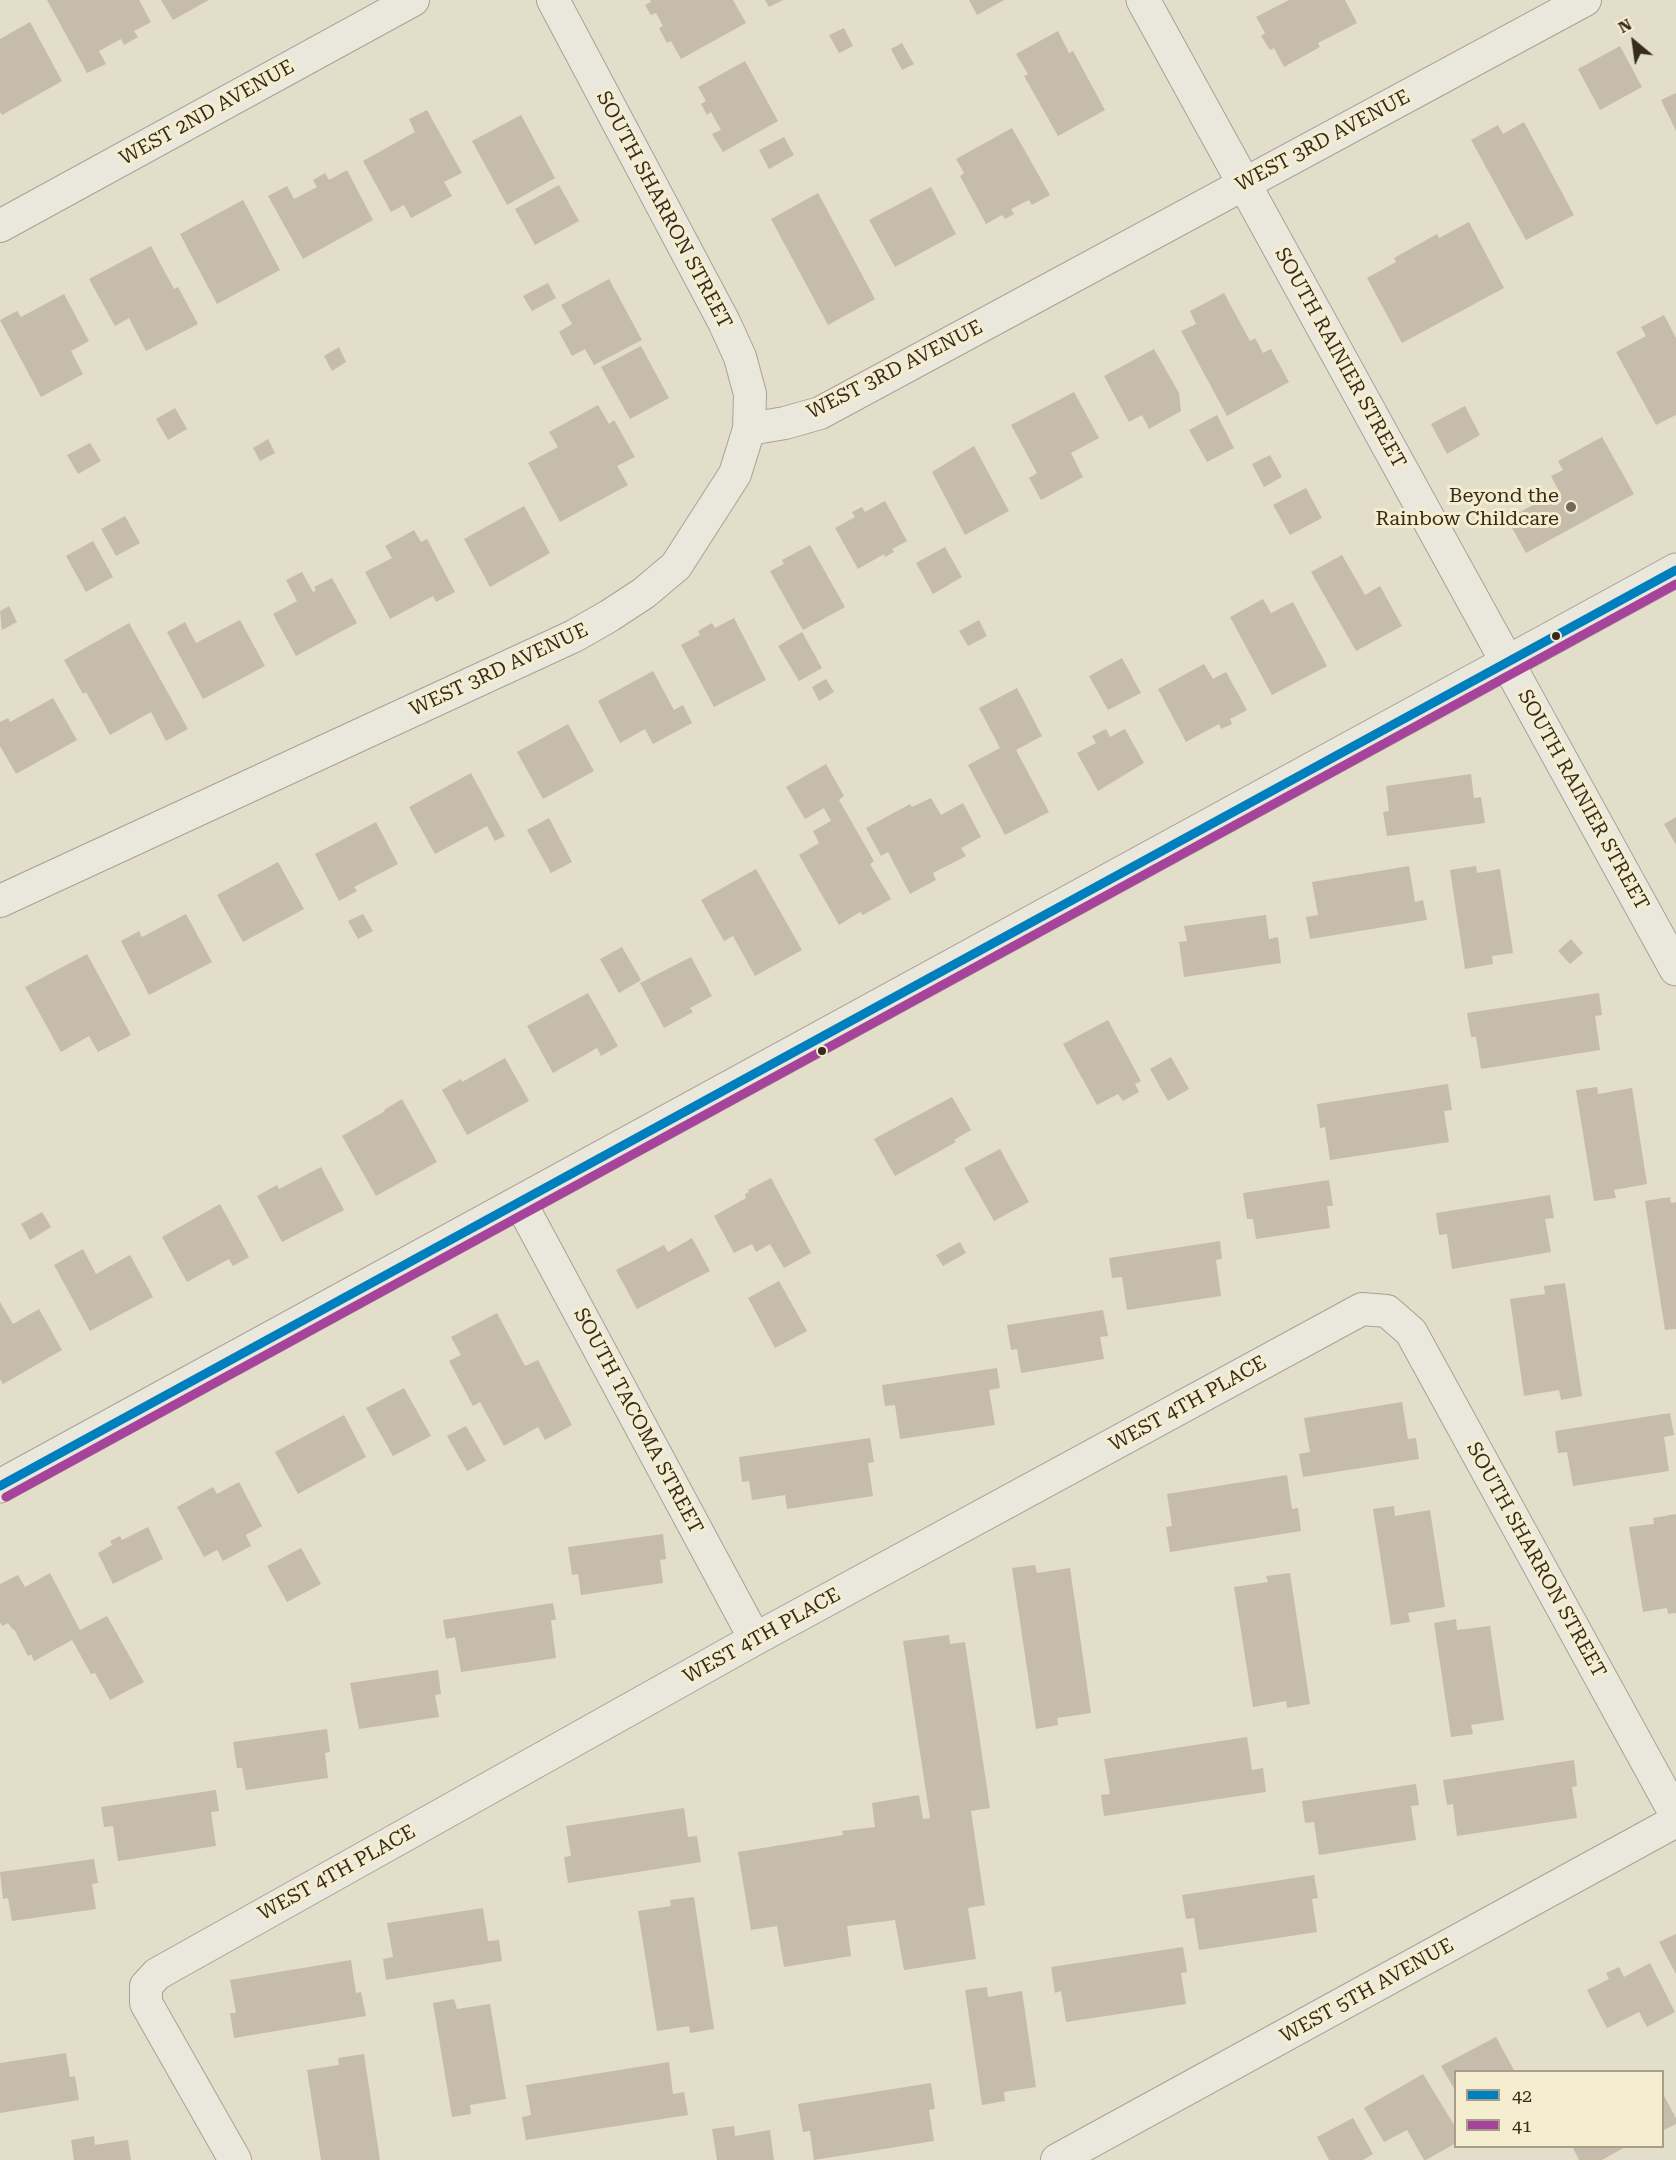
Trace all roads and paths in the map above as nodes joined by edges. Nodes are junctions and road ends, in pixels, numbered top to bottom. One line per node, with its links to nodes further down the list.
1 (414, 0): 6 (street, WEST 2ND AVENUE)
2 (553, 0): 7 (street, SOUTH SHARRON STREET)
3 (1143, 0): 5 (street, SOUTH RAINIER STREET)
4 (1586, 0): 5 (street, WEST 3RD AVENUE)
5 (1244, 184): 7 (street, WEST 3RD AVENUE); 9 (street, SOUTH RAINIER STREET)
6 (0, 226)
7 (749, 429): 10 (street, WEST 3RD AVENUE)
8 (1676, 570): 9 (street)
9 (1507, 662): 11 (street, SOUTH RAINIER STREET); 12 (street)
10 (0, 901)
11 (1676, 969)
12 (520, 1202): 14 (street); 15 (street, SOUTH TACOMA STREET)
13 (1387, 1311): 15 (street, WEST 4TH PLACE); 16 (street, SOUTH SHARRON STREET)
14 (0, 1486)
15 (755, 1639): 18 (street, WEST 4TH PLACE)
16 (1676, 1815)
17 (1676, 1821): 19 (street, WEST 5TH AVENUE)
18 (235, 2160)
19 (1057, 2160)

